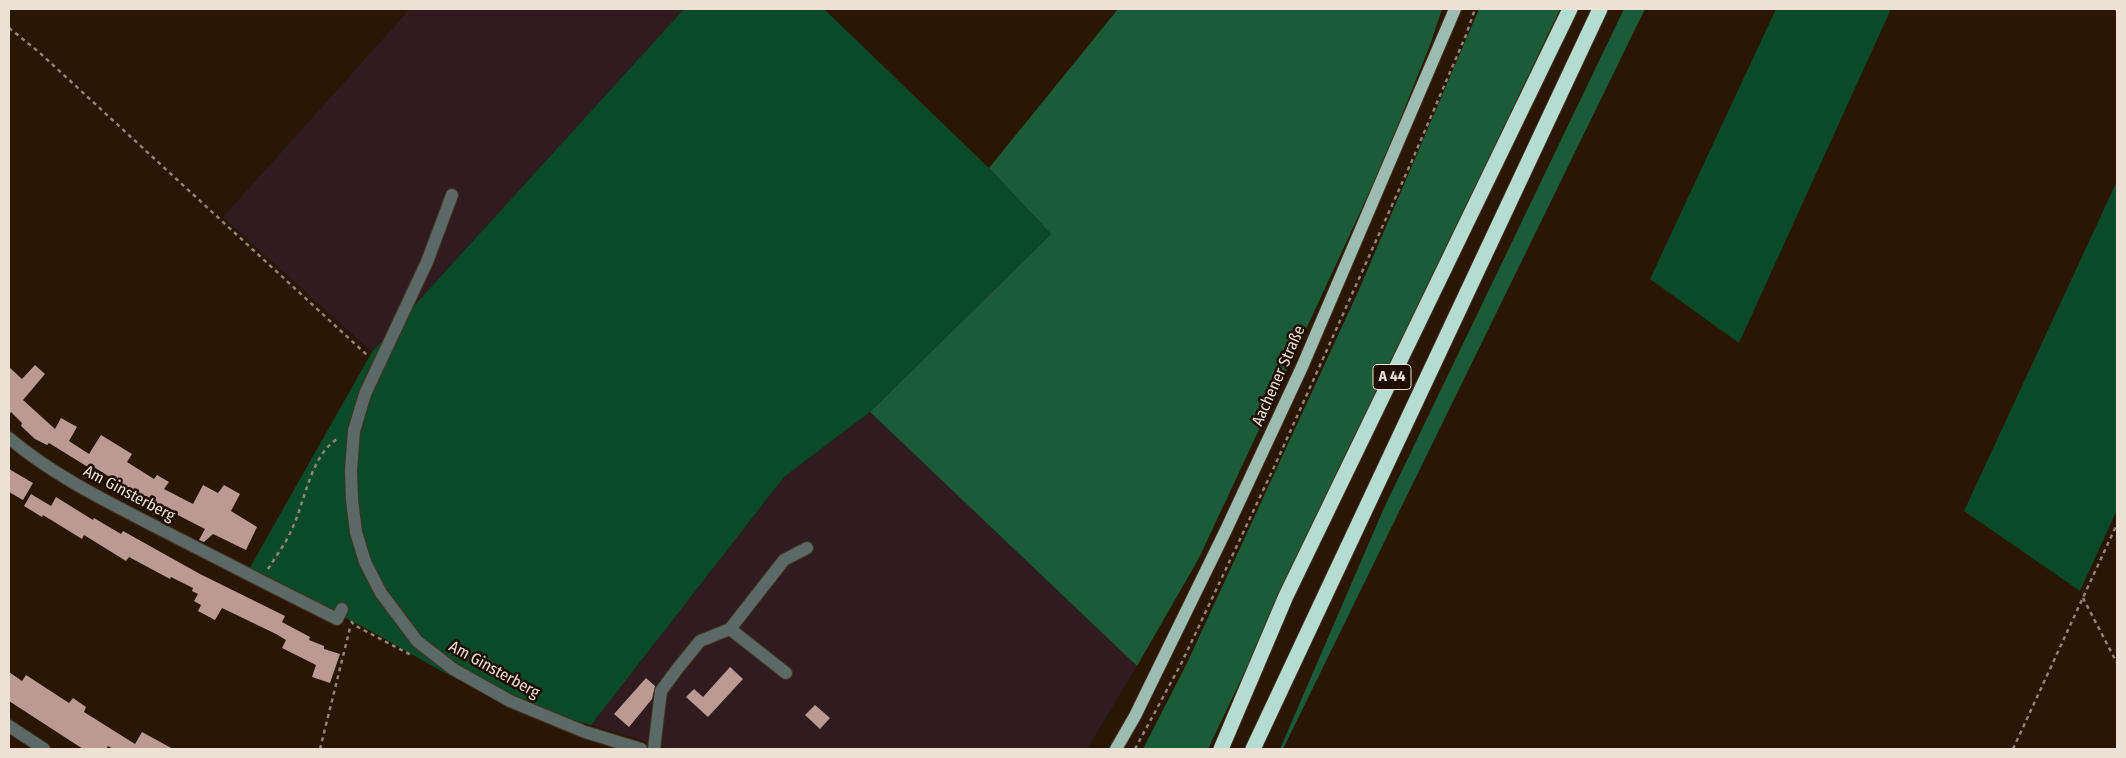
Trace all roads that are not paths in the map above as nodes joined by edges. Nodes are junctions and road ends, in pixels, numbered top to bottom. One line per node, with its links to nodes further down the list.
1 (1455, 9): 14 (main road, Aachener Straße)
2 (1570, 9): 15 (highway, A 44)
3 (1600, 9): 16 (highway, A 44)
4 (452, 195): 12 (street, Am Ginsterberg)
5 (9, 438): 7 (street, Am Ginsterberg)
6 (807, 548): 8 (street)
7 (342, 609)
8 (730, 629): 9 (street); 13 (street)
9 (786, 673)
10 (9, 726): 11 (street)
11 (44, 749)
12 (640, 749)
13 (654, 749)
14 (1116, 749)
15 (1221, 749)
16 (1253, 749)

